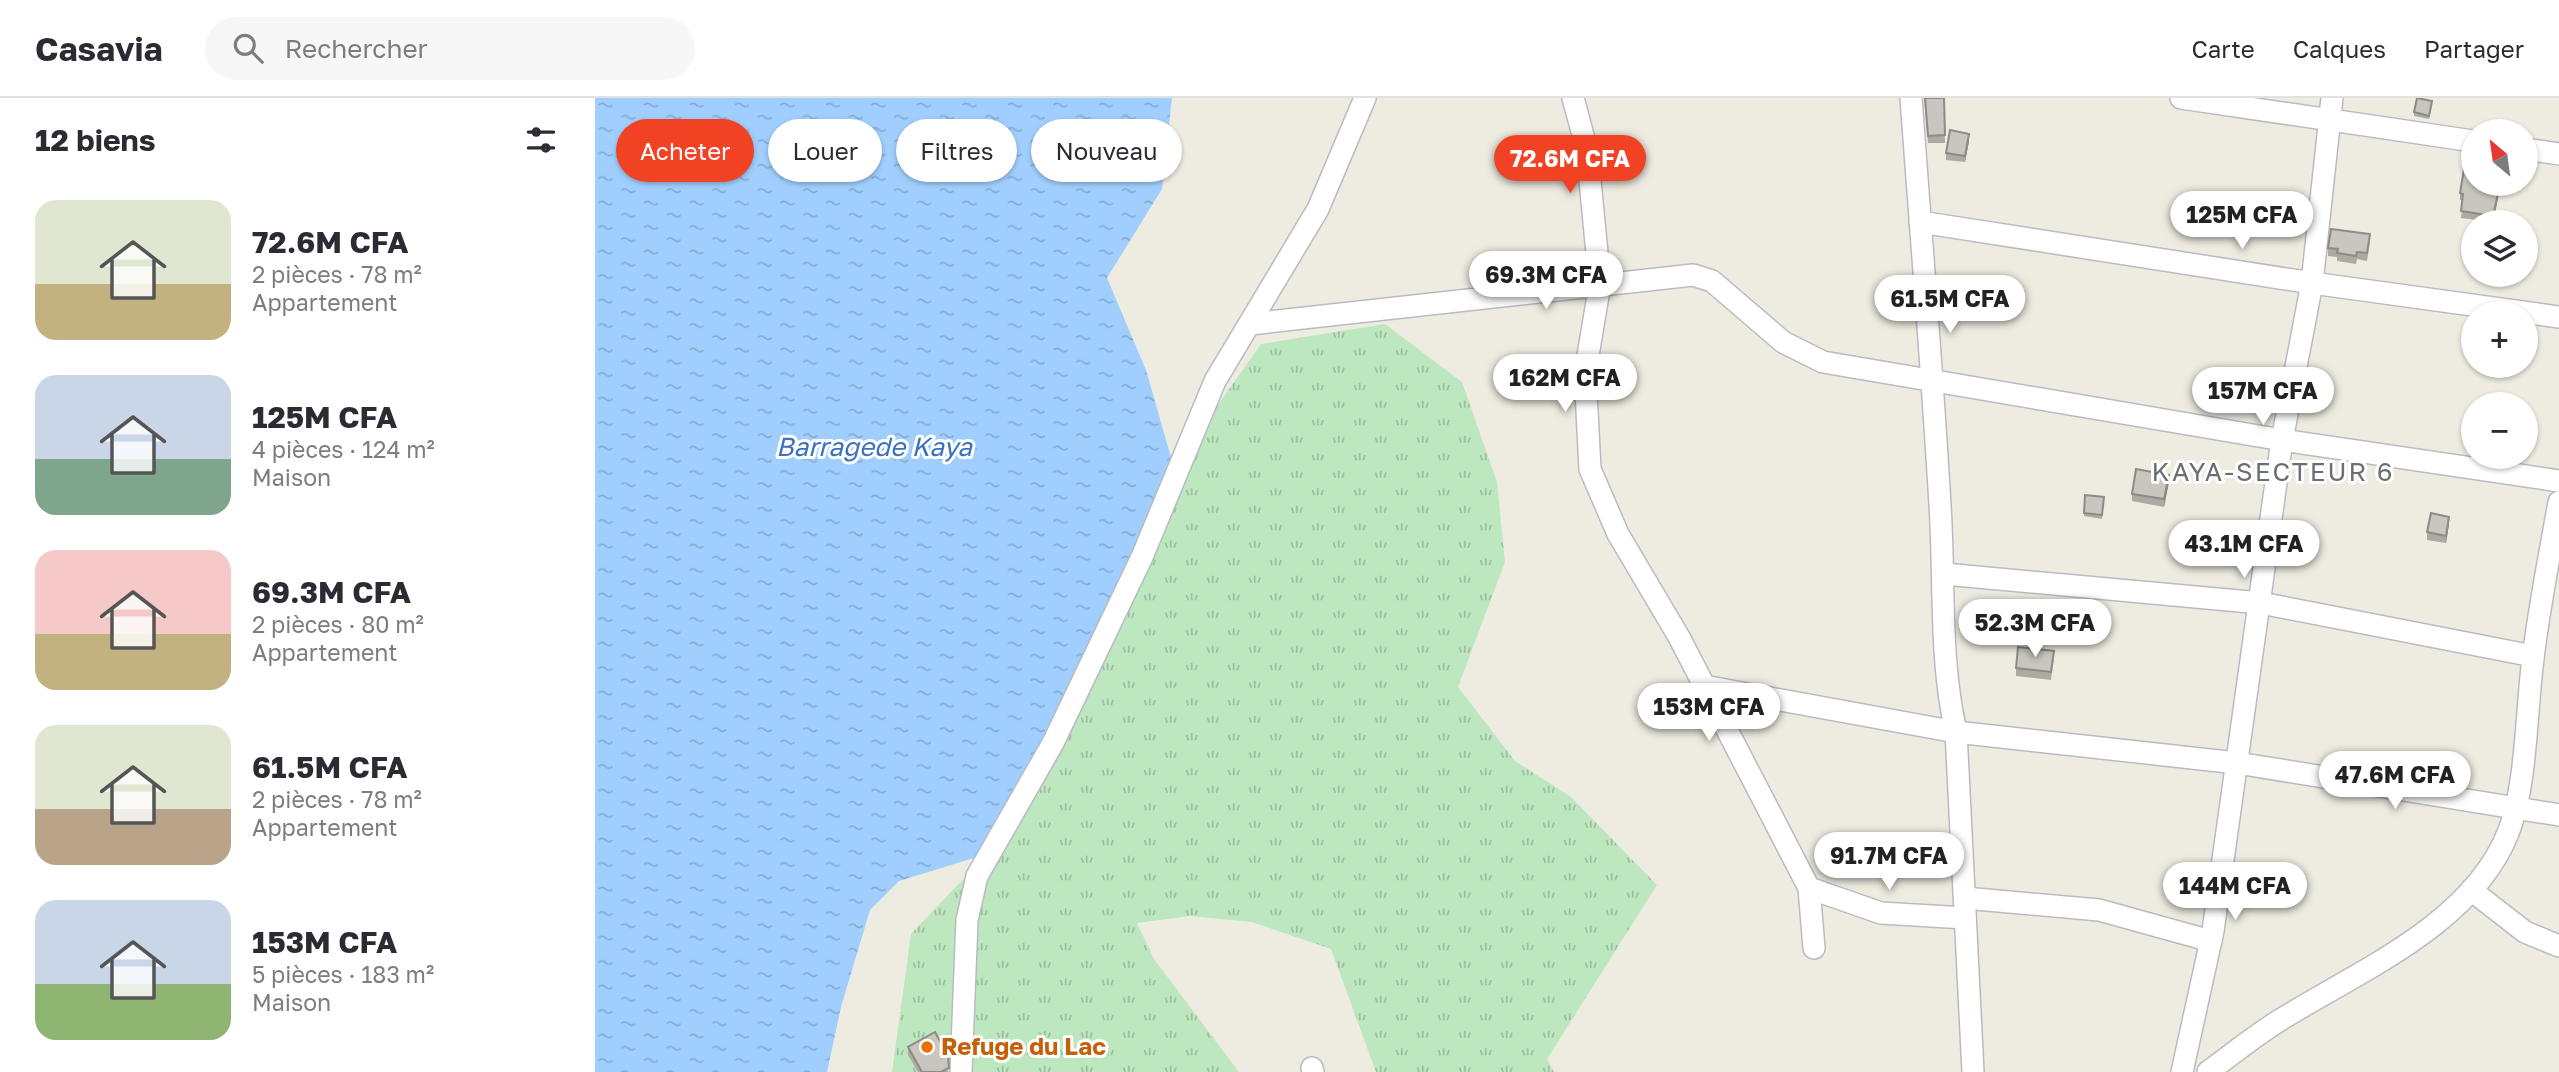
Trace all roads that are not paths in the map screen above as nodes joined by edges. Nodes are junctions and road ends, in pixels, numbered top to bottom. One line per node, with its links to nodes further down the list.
1 (1365, 98): 14 (street)
2 (1573, 98): 12 (street)
3 (1911, 98): 10 (street)
4 (2181, 98): 6 (street)
5 (2332, 98): 6 (street)
6 (2329, 120): 7 (street); 11 (street)
7 (2461, 139)
8 (2538, 151): 9 (street)
9 (2559, 154)
10 (1920, 222): 11 (street); 15 (street)
11 (2312, 283): 13 (street); 16 (street)
12 (1600, 284): 14 (street); 15 (street); 22 (street)
13 (2559, 317)
14 (1250, 324): 33 (street)
15 (1933, 379): 16 (street); 19 (street)
16 (2282, 440): 17 (street); 20 (street)
17 (2559, 481)
18 (2559, 502): 21 (street)
19 (1944, 574): 20 (street); 23 (street)
20 (2261, 603): 21 (street); 24 (street)
21 (2533, 656): 25 (street)
22 (1704, 686): 23 (street); 27 (street)
23 (1956, 732): 24 (street); 29 (street)
24 (2237, 763): 25 (street); 30 (street)
25 (2517, 810): 26 (street); 28 (street)
26 (2559, 814)
27 (1809, 888): 29 (street); 32 (street)
28 (2471, 890): 31 (street); 36 (street)
29 (1965, 908): 30 (street); 34 (street)
30 (2211, 941): 35 (street)
31 (2559, 946)
32 (1814, 948)
33 (961, 1072)
34 (1973, 1072)
35 (2182, 1072)
36 (2209, 1072)

